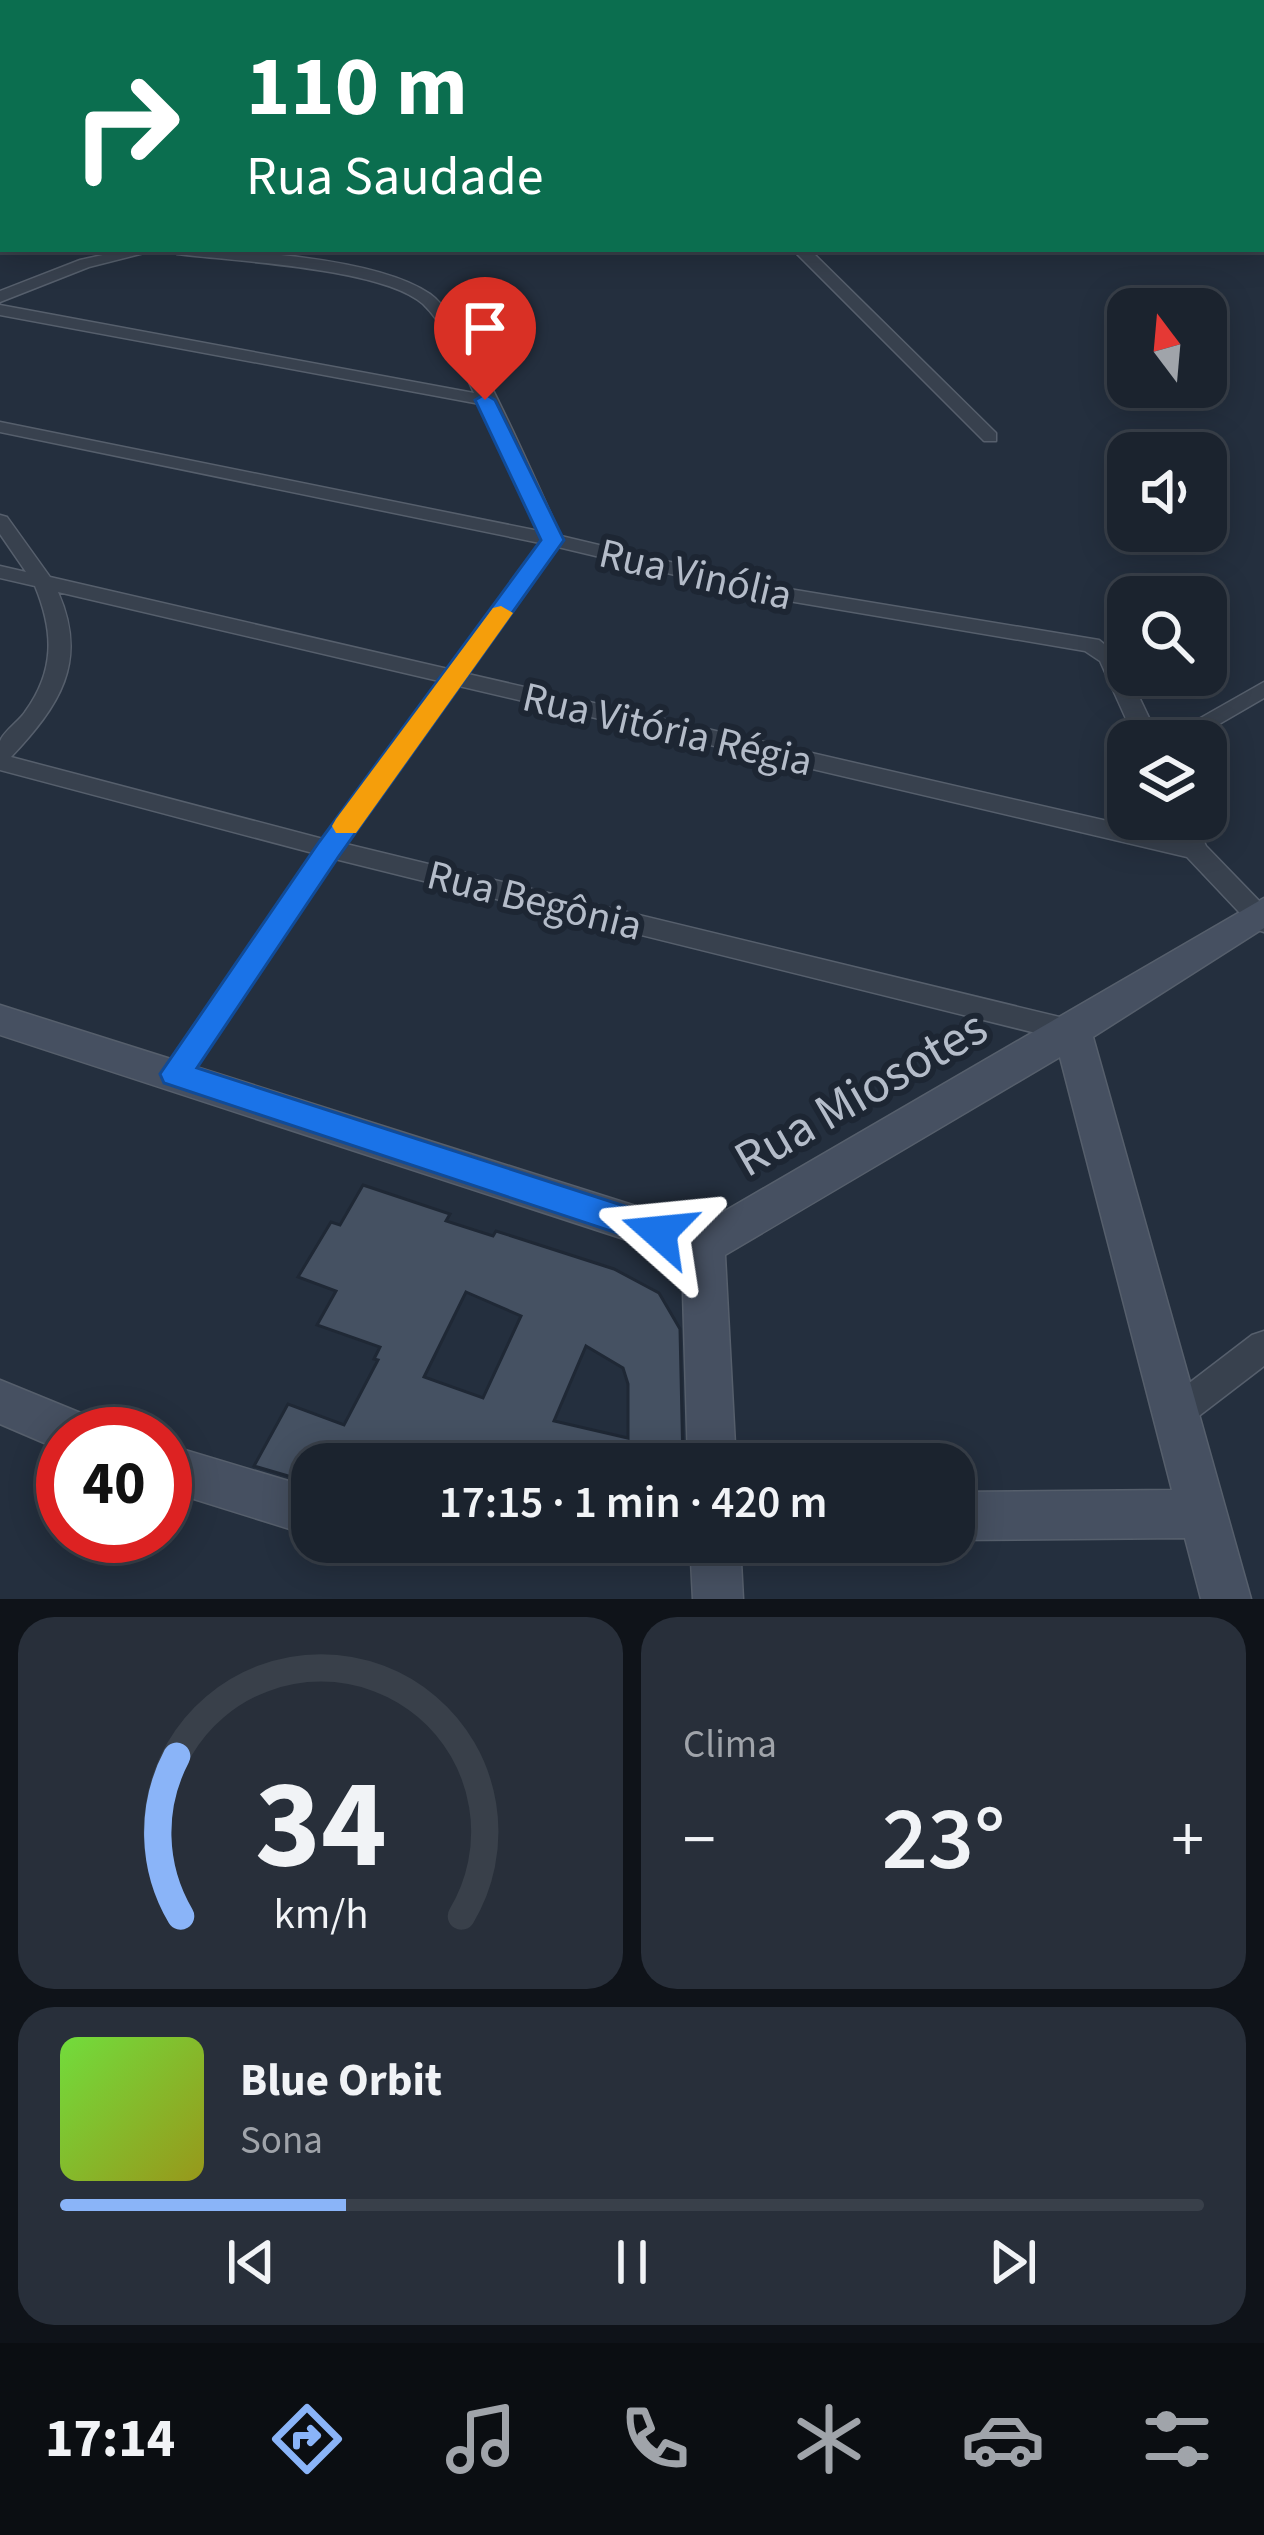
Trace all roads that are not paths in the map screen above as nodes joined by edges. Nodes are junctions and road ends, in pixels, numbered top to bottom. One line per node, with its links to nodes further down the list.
1 (138, 252): 4 (street)
2 (201, 252): 6 (street)
3 (805, 252): 8 (street)
4 (0, 297)
5 (0, 310): 6 (street)
6 (485, 400): 10 (street)
7 (0, 427): 10 (street, Rua Vinólia)
8 (990, 436)
9 (0, 521): 12 (street)
10 (553, 540): 13 (street); 15 (street, Rua Vinólia)
11 (0, 572): 12 (street, Rua Vitória Régia)
12 (49, 584): 13 (street, Rua Vitória Régia); 17 (street)
13 (455, 679): 19 (street); 20 (street, Rua Vitória Régia)
14 (1264, 689): 16 (street)
15 (1138, 720)
16 (1209, 720)
17 (0, 758): 19 (street, Rua Begônia)
18 (1191, 840): 20 (street)
19 (329, 849): 23 (street, Rua Begônia); 24 (street)
20 (1195, 850): 21 (street)
21 (1261, 916): 23 (street, Rua Miosotes)
22 (0, 1020): 24 (street)
23 (1072, 1031): 25 (street, Rua Miosotes); 28 (street)
24 (176, 1074): 25 (street)
25 (703, 1246): 30 (street)
26 (1264, 1346): 28 (street)
27 (0, 1402): 29 (street)
28 (1178, 1411): 33 (street)
29 (36, 1417)
30 (711, 1443)
31 (192, 1475): 32 (street)
32 (291, 1505)
33 (1204, 1514): 34 (street); 37 (street)
34 (975, 1516)
35 (716, 1563): 36 (street)
36 (718, 1599)
37 (1226, 1599)

